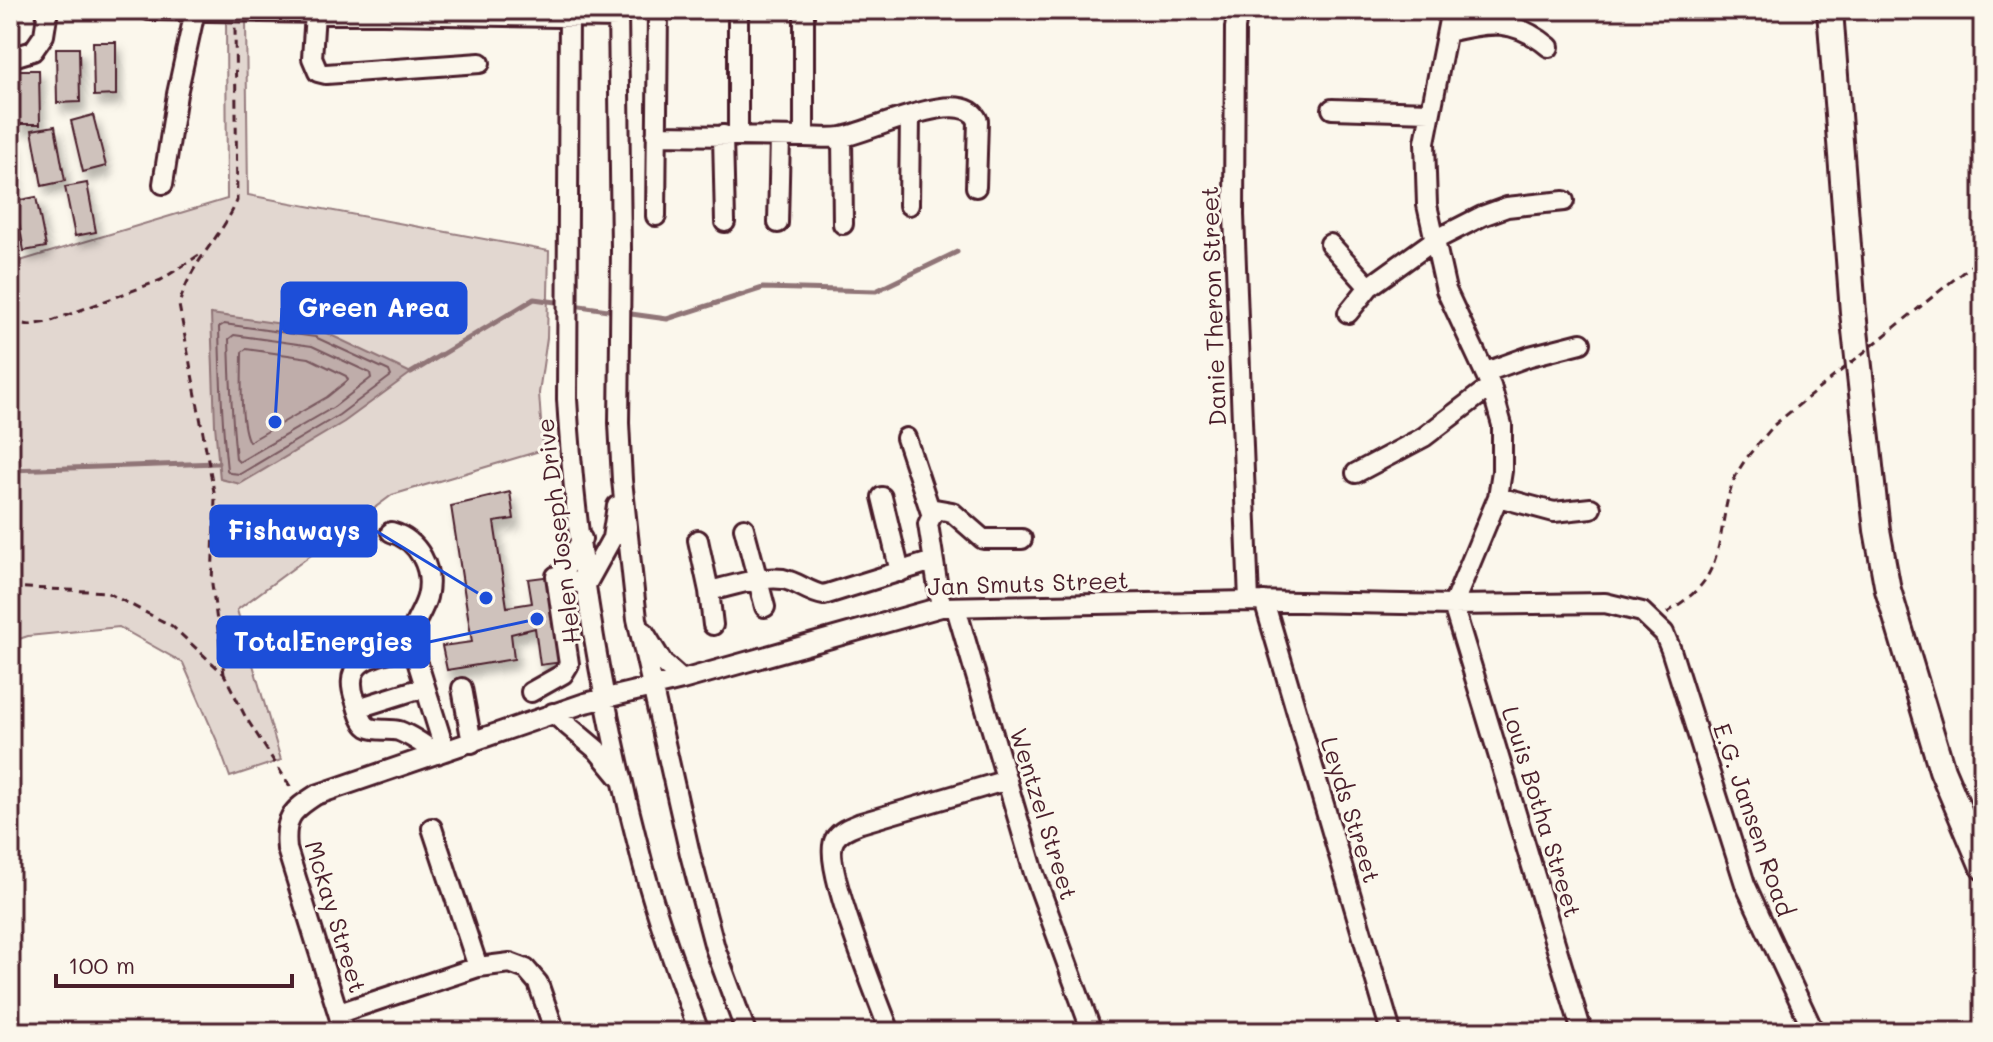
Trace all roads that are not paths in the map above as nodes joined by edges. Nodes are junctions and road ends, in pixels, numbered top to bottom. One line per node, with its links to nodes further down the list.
1 (48, 10): 16 (street)
2 (149, 10): 9 (street)
3 (658, 10): 21 (street)
4 (738, 10): 22 (street)
5 (804, 10): 24 (street)
6 (1238, 10): 58 (street, Danie Theron Street)
7 (1451, 10): 14 (street)
8 (1830, 10): 81 (main road)
9 (195, 11): 10 (street); 26 (street)
10 (243, 11): 11 (street)
11 (315, 13): 12 (street); 17 (street)
12 (569, 13): 13 (street); 49 (street, Helen Joseph Drive)
13 (618, 14): 42 (street)
14 (1447, 32): 15 (street); 19 (street)
15 (1549, 47)
16 (10, 58)
17 (480, 63)
18 (1332, 109): 19 (street)
19 (1430, 112): 34 (street)
20 (910, 116): 25 (street); 27 (street); 29 (street)
21 (656, 135): 22 (street); 30 (street)
22 (730, 135): 23 (street); 31 (street)
23 (780, 137): 24 (street); 32 (street)
24 (804, 137): 25 (street)
25 (842, 137): 33 (street)
26 (163, 184)
27 (976, 187)
28 (1564, 201): 34 (street)
29 (909, 205)
30 (656, 216)
31 (725, 222)
32 (778, 223)
33 (843, 224)
34 (1433, 241): 36 (street); 39 (street)
35 (1330, 244): 36 (street)
36 (1369, 287): 37 (street)
37 (1348, 313)
38 (1581, 343): 39 (street)
39 (1488, 379): 41 (street); 44 (street)
40 (906, 438): 46 (street, Wentzel Street)
41 (1356, 473)
42 (622, 480): 56 (street); 62 (street)
43 (882, 497): 53 (street)
44 (1498, 497): 45 (street); 59 (street)
45 (1591, 508)
46 (931, 513): 50 (street); 52 (street, Wentzel Street)
47 (744, 528): 55 (street)
48 (391, 532): 65 (street)
49 (582, 538): 56 (street, Helen Joseph Drive); 56 (street)
50 (1022, 539)
51 (698, 540): 57 (street)
52 (933, 561): 53 (street); 61 (street, Wentzel Street)
53 (900, 572): 55 (street)
54 (556, 576): 74 (street)
55 (759, 581): 57 (street); 60 (street)
56 (586, 585): 66 (street, Helen Joseph Drive)
57 (709, 591): 64 (street)
58 (1256, 601): 59 (street, Jan Smuts Street); 61 (street, Jan Smuts Street); 90 (street, Leyds Street)
59 (1453, 605): 63 (street, Jan Smuts Street); 91 (street, Louis Botha Street)
60 (765, 607)
61 (948, 608): 67 (street, Jan Smuts Street); 77 (street, Wentzel Street)
62 (637, 619): 67 (street); 69 (street)
63 (1654, 622): 92 (street, E.G. Jansen Road)
64 (713, 625)
65 (412, 646): 68 (street); 73 (street)
66 (597, 650): 71 (street, Helen Joseph Drive); 72 (street)
67 (682, 680): 69 (street, Jan Smuts Street)
68 (425, 687): 73 (street); 76 (street)
69 (650, 687): 71 (street, Jan Smuts Street); 87 (street)
70 (462, 688): 75 (street)
71 (606, 697): 72 (street, Jan Smuts Street); 78 (street, Helen Joseph Drive)
72 (585, 703): 74 (street, Jan Smuts Street)
73 (358, 708): 76 (street)
74 (544, 716): 75 (street, Jan Smuts Street); 78 (street)
75 (472, 743): 76 (street, Jan Smuts Street)
76 (441, 752): 79 (street, Jan Smuts Street)
77 (1007, 780): 88 (street); 89 (street, Wentzel Street)
78 (622, 782): 86 (street, Helen Joseph Drive)
79 (296, 810): 83 (street, Mckay Street)
80 (432, 828): 82 (street)
81 (1983, 867)
82 (478, 967): 83 (street); 85 (street)
83 (339, 1013): 84 (street, Mckay Street)
84 (344, 1032)
85 (555, 1032)
86 (699, 1032)
87 (746, 1032)
88 (890, 1032)
89 (1092, 1032)
90 (1391, 1032)
91 (1582, 1032)
92 (1814, 1032)

